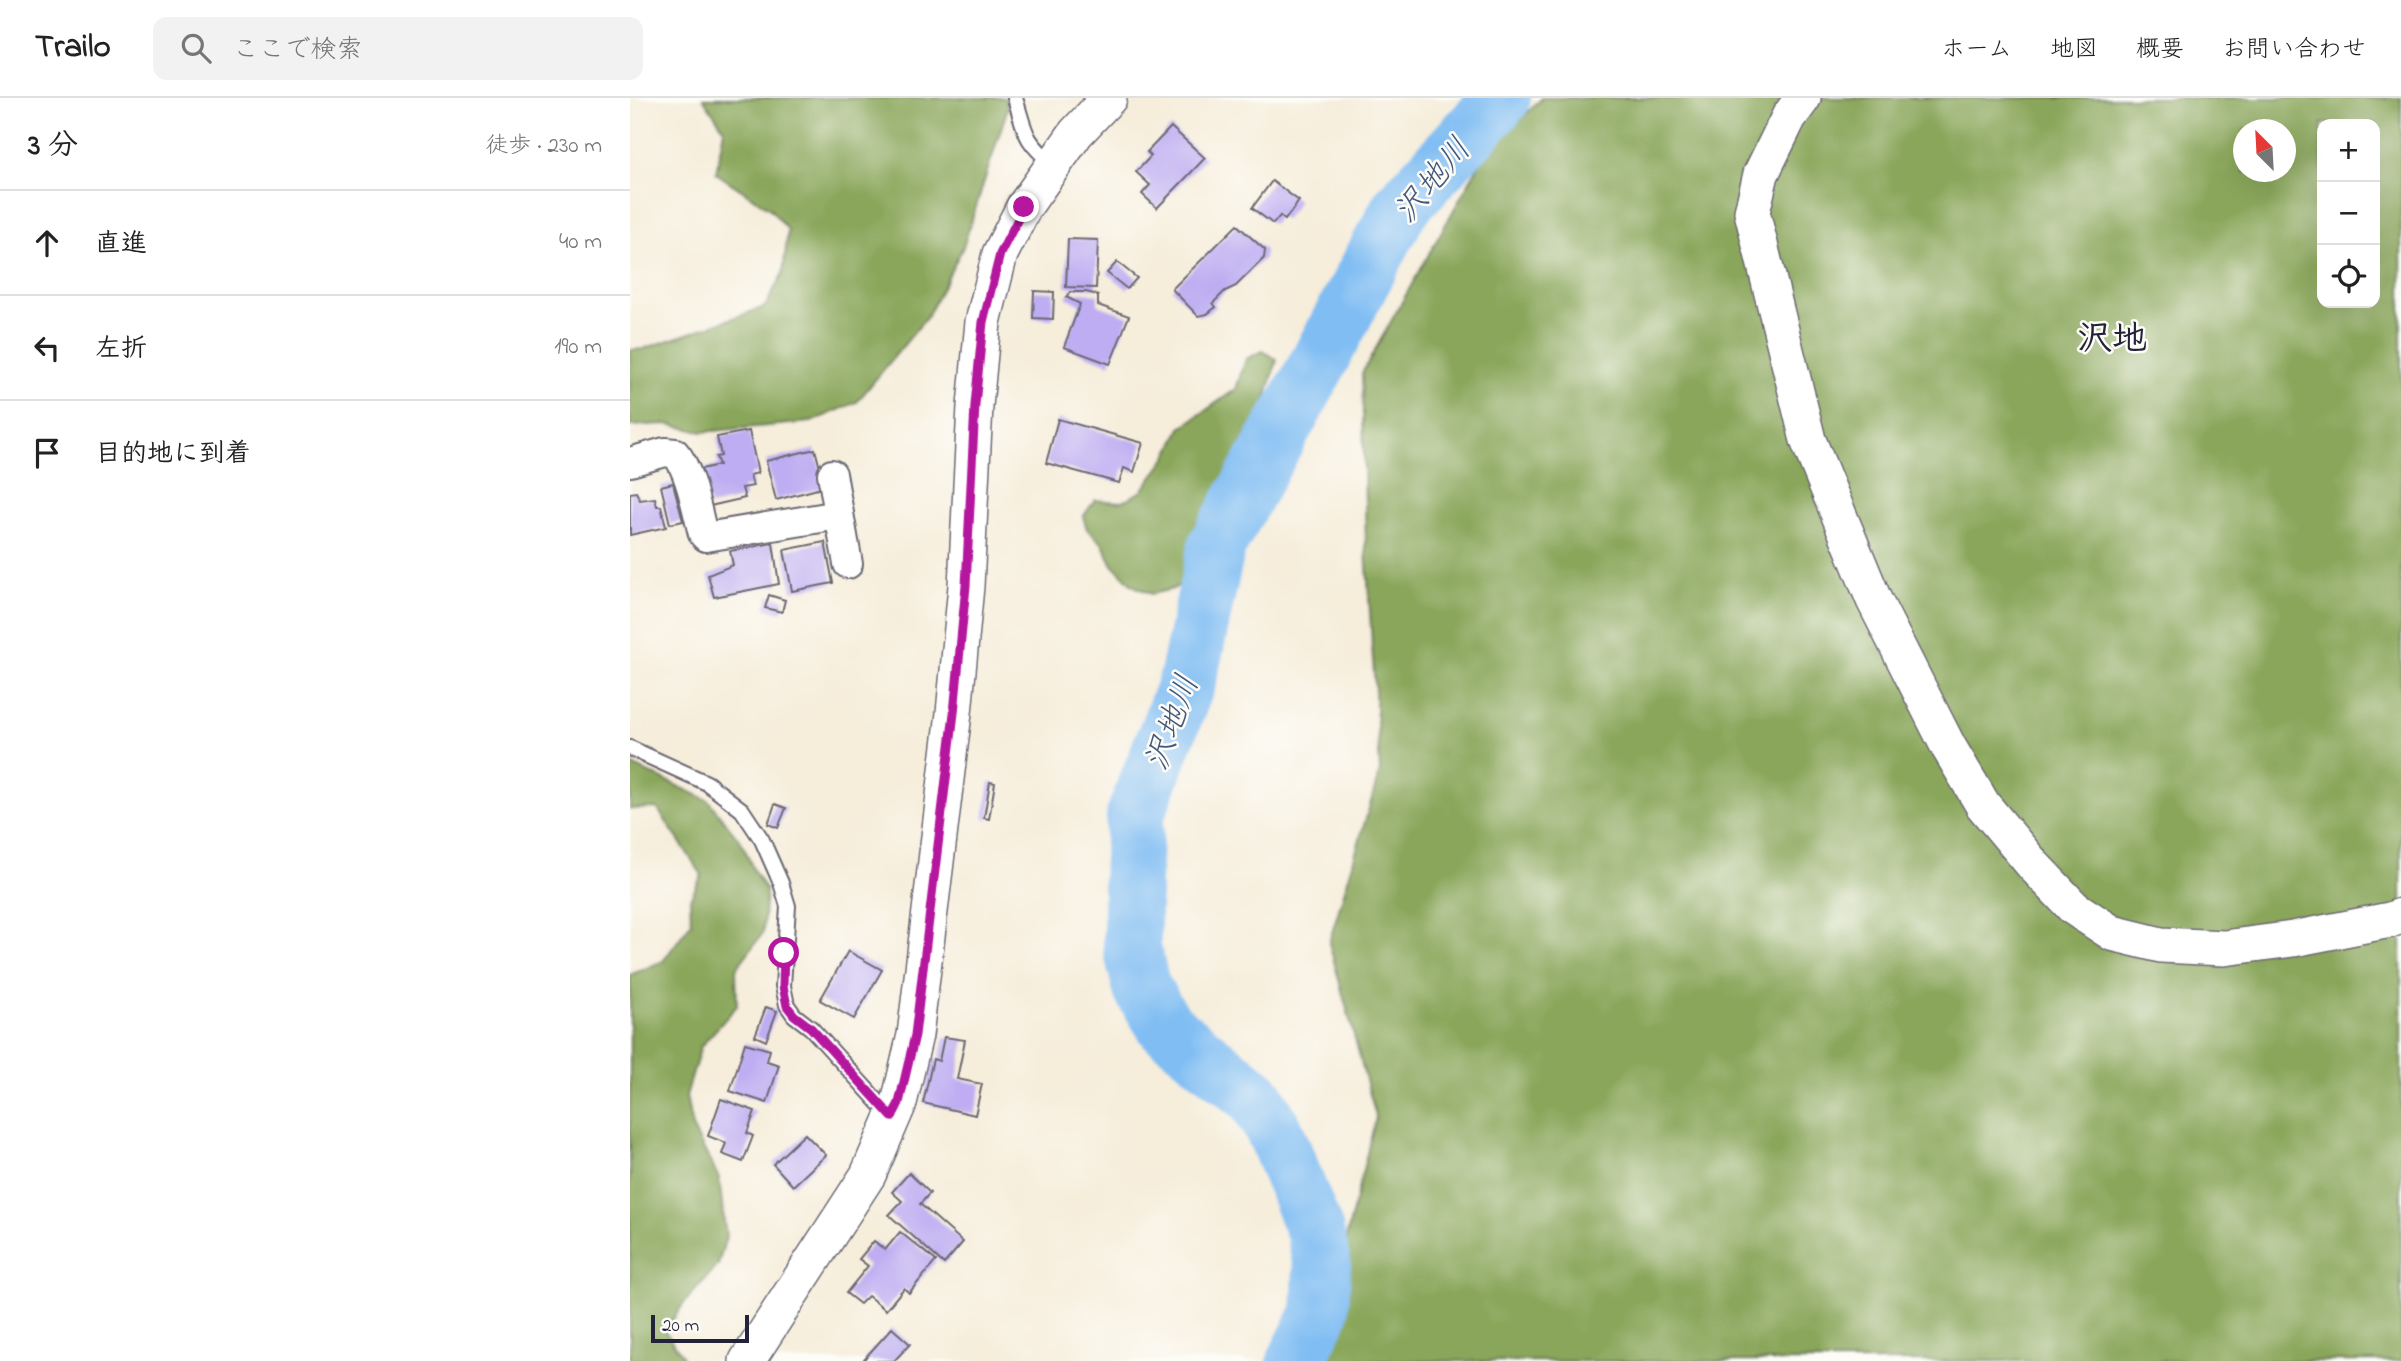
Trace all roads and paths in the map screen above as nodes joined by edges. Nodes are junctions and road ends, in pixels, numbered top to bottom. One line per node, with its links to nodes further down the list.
1 (1015, 98): 4 (lane)
2 (1109, 98): 4 (street)
3 (1803, 98): 10 (street)
4 (1054, 165): 11 (street)
5 (630, 462): 7 (street)
6 (832, 474): 7 (street)
7 (839, 515): 8 (street)
8 (848, 564)
9 (630, 748): 11 (lane)
10 (2401, 916)
11 (892, 1117): 12 (street)
12 (747, 1361)

